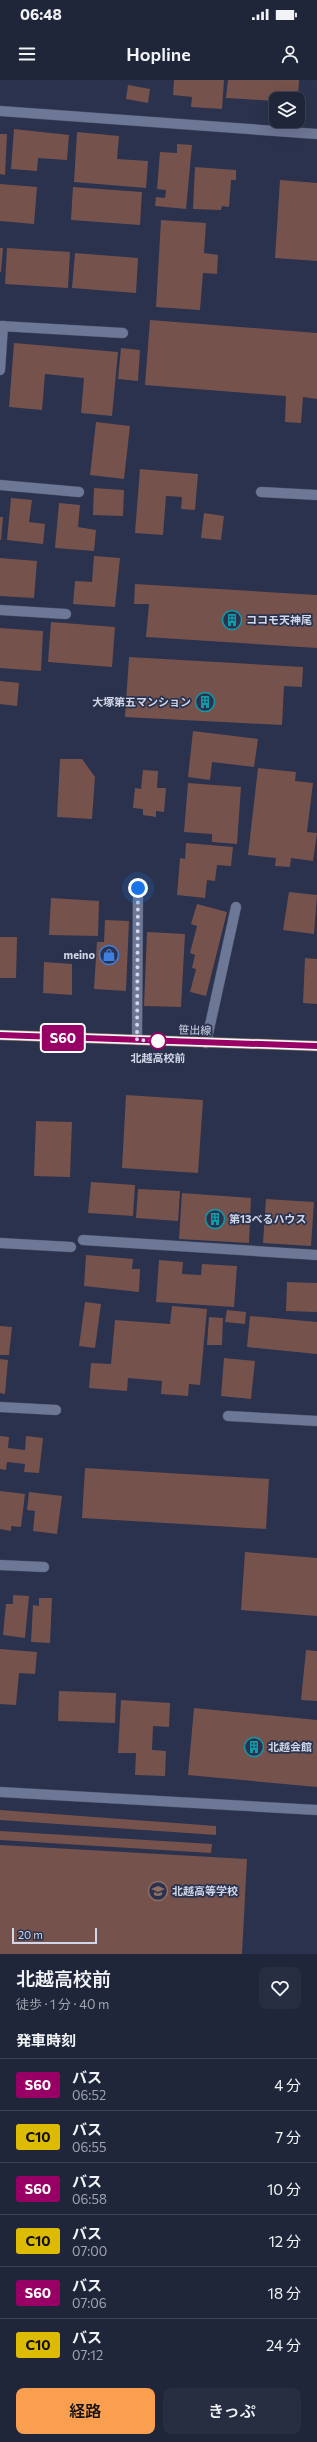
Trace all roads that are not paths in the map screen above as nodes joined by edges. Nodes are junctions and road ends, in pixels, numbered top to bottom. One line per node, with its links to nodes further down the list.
1 (0, 111): 2 (street)
2 (317, 134)
3 (1, 326): 4 (street); 5 (street)
4 (123, 333)
5 (0, 370)
6 (0, 485): 7 (street)
7 (79, 492)
8 (261, 492): 9 (street)
9 (317, 495)
10 (0, 610): 11 (street)
11 (66, 614)
12 (138, 888): 15 (street)
13 (236, 907): 16 (street)
14 (0, 1035): 15 (main road, 笹出線)
15 (137, 1040): 16 (main road, 笹出線)
16 (206, 1043): 17 (main road, 笹出線)
17 (317, 1046)
18 (83, 1240): 21 (street)
19 (0, 1243): 20 (street)
20 (71, 1247)
21 (317, 1255)
22 (0, 1407): 23 (street)
23 (56, 1410)
24 (228, 1416): 25 (street)
25 (317, 1421)
26 (0, 1565): 27 (street)
27 (44, 1567)
28 (0, 1792): 29 (street)
29 (317, 1810)

